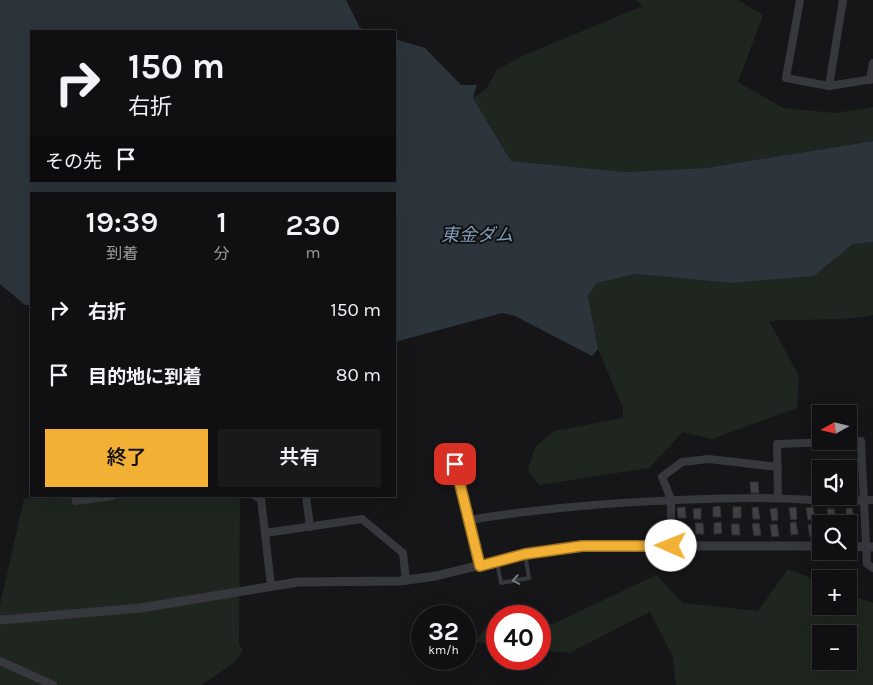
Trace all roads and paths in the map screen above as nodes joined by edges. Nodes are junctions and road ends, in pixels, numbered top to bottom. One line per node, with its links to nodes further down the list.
1 (800, 0): 5 (street)
2 (843, 0): 5 (street)
3 (873, 63): 4 (street)
4 (871, 80): 5 (street)
5 (829, 86)
6 (455, 464): 16 (street)
7 (778, 467): 12 (street); 13 (street); 15 (street)
8 (75, 497): 9 (street)
9 (105, 497)
10 (257, 497): 18 (street)
11 (306, 497): 17 (street)
12 (778, 498): 13 (street); 15 (street)
13 (671, 499): 16 (street); 19 (street)
14 (873, 500): 15 (street)
15 (864, 501): 22 (street)
16 (469, 520): 25 (street)
17 (310, 526): 18 (street); 27 (street)
18 (265, 533): 28 (street)
19 (671, 546): 20 (street); 23 (street)
20 (812, 546)
21 (857, 546): 22 (street)
22 (870, 547): 26 (street)
23 (525, 554): 24 (street); 24 (lane, one-way to 24)
24 (497, 562): 25 (street)
25 (480, 566): 27 (street)
26 (873, 568)
27 (406, 580): 28 (street)
28 (271, 585): 29 (street)
29 (0, 620)
30 (0, 661): 31 (street)
31 (54, 685)

